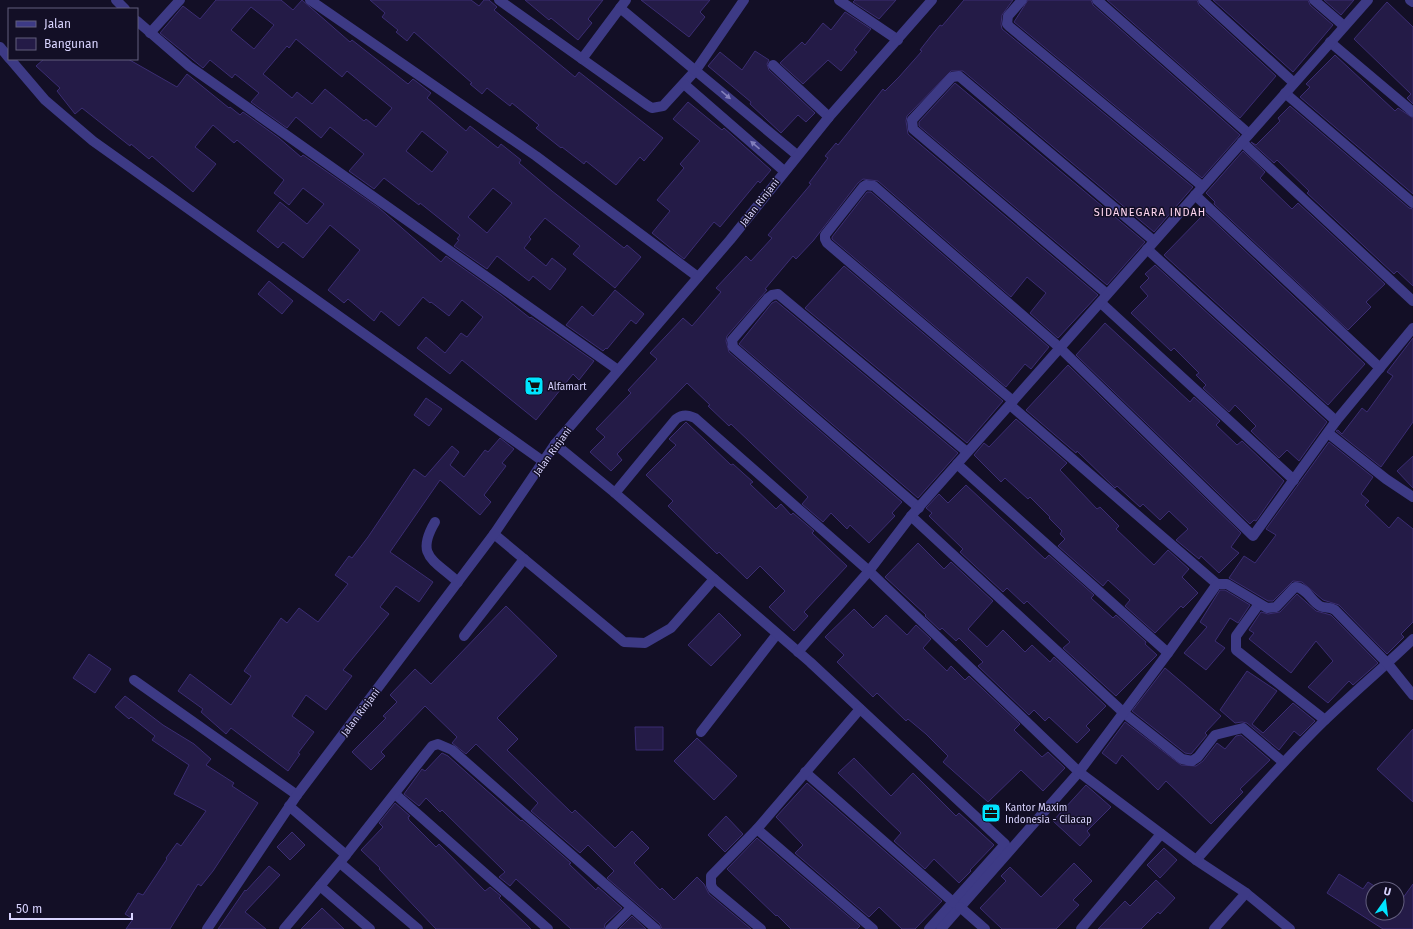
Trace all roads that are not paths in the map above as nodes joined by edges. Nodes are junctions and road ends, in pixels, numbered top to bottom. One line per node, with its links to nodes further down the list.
1 (116, 0): 17 (street)
2 (180, 0): 20 (street)
3 (310, 0): 42 (street)
4 (499, 0): 15 (street)
5 (743, 0): 28 (street)
6 (839, 0): 21 (street)
7 (932, 0): 21 (street, Jalan Rinjani)
8 (1022, 0): 38 (street)
9 (1097, 0): 34 (street)
10 (1203, 0): 29 (street)
11 (1314, 0): 19 (street)
12 (1368, 0): 19 (street)
13 (1410, 0): 14 (street)
14 (1413, 2)
15 (513, 4): 25 (street)
16 (623, 4): 25 (street); 28 (street)
17 (124, 8)
18 (138, 22): 20 (street)
19 (1344, 26): 22 (street)
20 (150, 33): 49 (street)
21 (898, 40): 33 (street, Jalan Rinjani)
22 (1330, 42): 29 (street); 32 (street)
23 (0, 47): 24 (street)
24 (8, 56)
25 (582, 59): 30 (street)
26 (12, 60): 55 (street)
27 (773, 65): 33 (street)
28 (696, 70): 30 (street); 36 (street, one-way to 36)
29 (1294, 83): 31 (street)
30 (684, 84): 37 (street, one-way to 30)
31 (1285, 92): 34 (street); 40 (street)
32 (1413, 112)
33 (829, 117): 36 (street, Jalan Rinjani)
34 (1249, 134): 35 (street)
35 (1242, 142): 38 (street); 44 (street)
36 (797, 155): 37 (street, Jalan Rinjani)
37 (784, 171): 42 (street, Jalan Rinjani)
38 (1202, 186): 39 (street)
39 (1195, 195): 41 (street); 48 (street)
40 (1413, 203)
41 (1151, 245): 43 (street); 43 (street); 51 (street)
42 (698, 277): 49 (street, Jalan Rinjani)
43 (1107, 294): 45 (street)
44 (1413, 301)
45 (1101, 303): 47 (street); 57 (street)
46 (1411, 334): 48 (street)
47 (1060, 348): 50 (street); 50 (street); 57 (street)
48 (1380, 368): 51 (street)
49 (618, 370): 53 (street, Jalan Rinjani)
50 (1012, 403): 54 (street); 68 (street)
51 (1336, 421): 52 (street)
52 (1328, 433): 57 (street); 59 (street)
53 (555, 444): 55 (street, Jalan Rinjani); 58 (street)
54 (967, 452): 56 (street); 60 (street)
55 (544, 462): 63 (street, Jalan Rinjani)
56 (957, 464): 60 (street); 74 (street)
57 (1294, 480)
58 (615, 493): 65 (street); 66 (street)
59 (1413, 497)
60 (919, 508): 61 (street)
61 (911, 516): 65 (street); 79 (street)
62 (435, 522): 67 (street)
63 (494, 534): 64 (street); 67 (street, Jalan Rinjani)
64 (524, 559): 66 (street); 71 (street)
65 (869, 571): 73 (street); 84 (street)
66 (714, 579): 70 (street)
67 (458, 582): 86 (street, Jalan Rinjani)
68 (1217, 584): 69 (street); 74 (street)
69 (1259, 604): 75 (street); 80 (street)
70 (777, 634): 73 (street); 81 (street)
71 (464, 636)
72 (1413, 639): 75 (street)
73 (798, 652): 78 (street)
74 (1168, 653): 79 (street)
75 (1388, 664): 77 (street); 80 (street)
76 (134, 680): 86 (street)
77 (1413, 695)
78 (860, 709): 83 (street); 94 (street)
79 (1124, 713): 82 (street); 84 (street)
80 (1325, 720): 82 (street)
81 (701, 732)
82 (1283, 762): 91 (street)
83 (806, 772): 88 (street); 94 (street)
84 (1079, 772): 89 (street); 94 (street)
85 (395, 794): 90 (street); 95 (street); 100 (street)
86 (297, 795): 87 (street, Jalan Rinjani)
87 (289, 806): 90 (street); 96 (street, Jalan Rinjani)
88 (757, 828): 103 (street); 104 (street)
89 (1162, 834): 91 (street); 108 (street)
90 (343, 859): 92 (street); 99 (street)
91 (1196, 860): 93 (street)
92 (320, 886): 97 (street); 98 (street)
93 (1246, 893): 109 (street); 110 (street)
94 (957, 905): 105 (street); 106 (street); 107 (street)
95 (631, 908): 101 (street); 102 (street)
96 (207, 929)
97 (284, 929)
98 (370, 929)
99 (418, 929)
100 (548, 929)
101 (610, 929)
102 (656, 929)
103 (761, 929)
104 (873, 929)
105 (929, 929)
106 (941, 929)
107 (985, 929)
108 (1081, 929)
109 (1214, 929)
110 (1290, 929)

